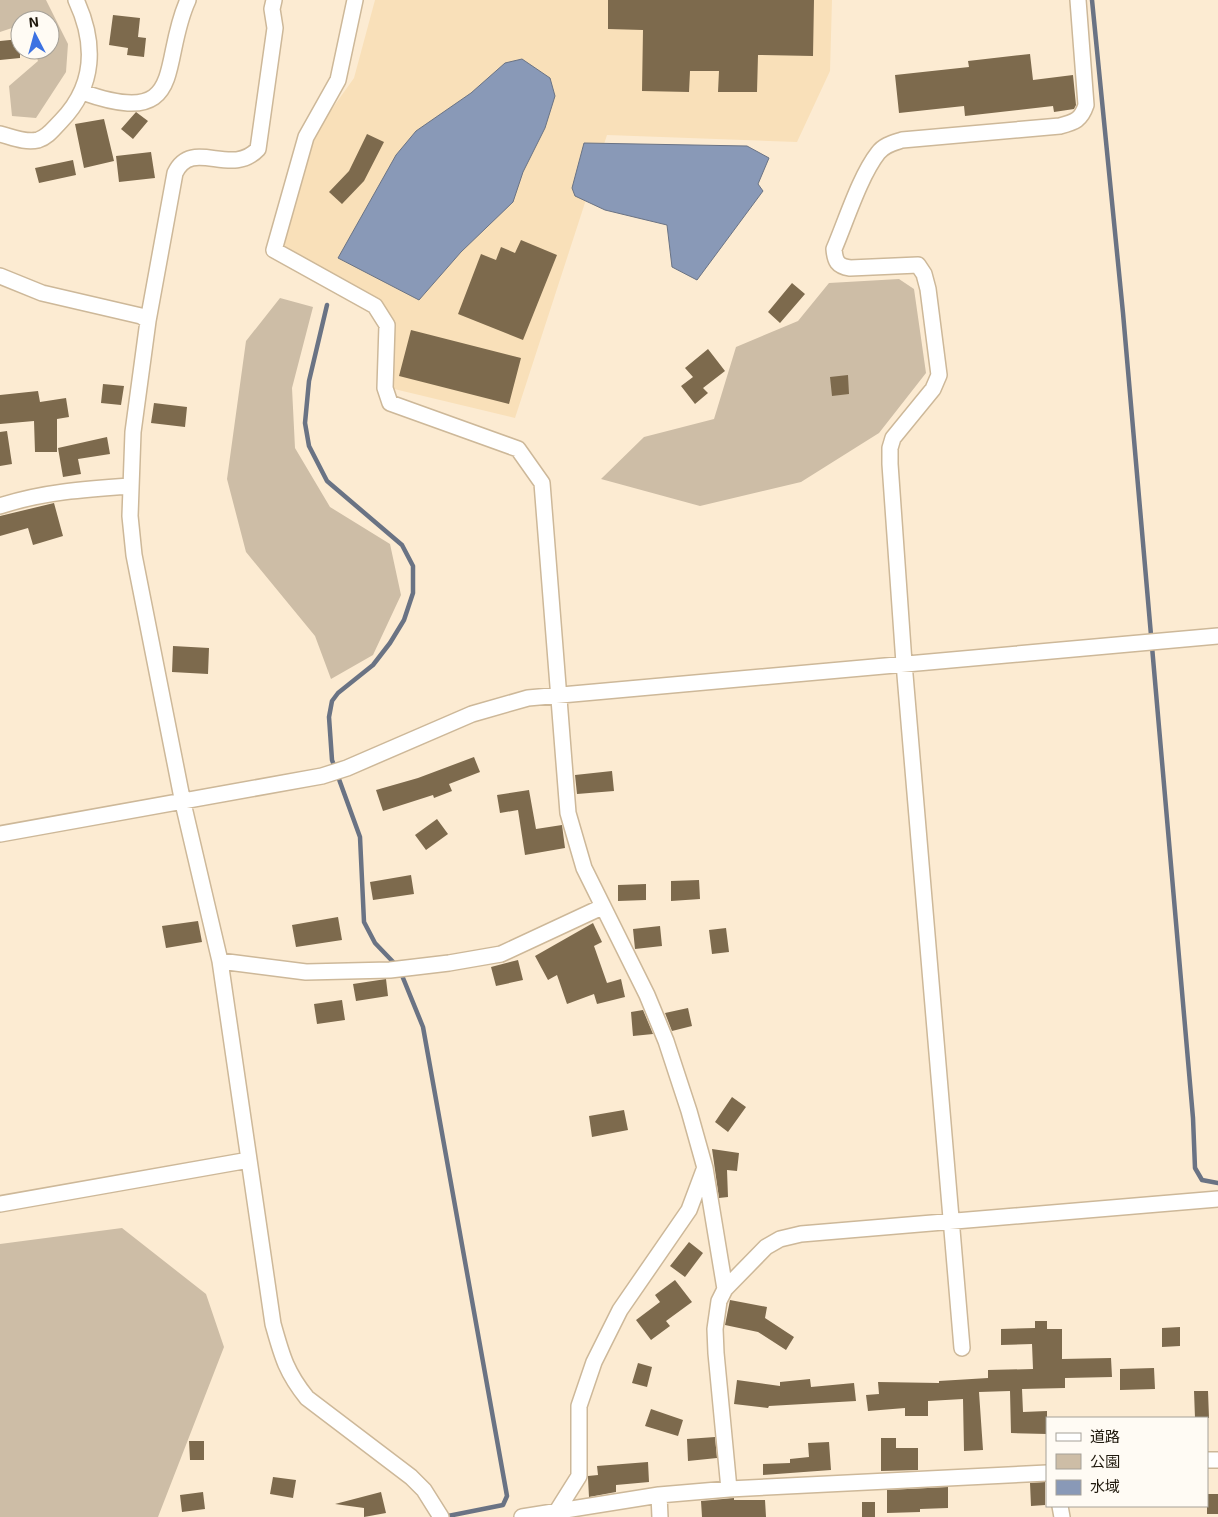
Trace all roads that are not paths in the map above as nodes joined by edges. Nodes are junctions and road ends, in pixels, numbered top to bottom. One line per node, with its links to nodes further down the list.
1 (76, 0): 6 (street)
2 (188, 0): 6 (street)
3 (274, 0): 9 (street)
4 (356, 0): 14 (street)
5 (1078, 0): 13 (street)
6 (82, 92): 7 (street)
7 (0, 134)
8 (0, 276): 9 (street)
9 (148, 321): 10 (street)
10 (130, 486): 11 (street); 15 (street)
11 (0, 506)
12 (1218, 636): 13 (street)
13 (904, 663): 14 (street); 23 (street)
14 (557, 695): 15 (street); 17 (street)
15 (183, 803): 16 (street); 18 (street)
16 (0, 834)
17 (602, 907): 18 (street); 20 (street)
18 (220, 961): 19 (street)
19 (249, 1160): 22 (street); 30 (street)
20 (705, 1168): 24 (street); 29 (street)
21 (1218, 1199): 23 (street)
22 (0, 1204)
23 (952, 1223): 24 (street); 25 (street)
24 (725, 1289): 27 (street)
25 (962, 1348)
26 (1046, 1473): 27 (street)
27 (729, 1489): 28 (street)
28 (659, 1495): 29 (street); 32 (street)
29 (557, 1511): 31 (street)
30 (440, 1514)
31 (522, 1517)
32 (660, 1517)

